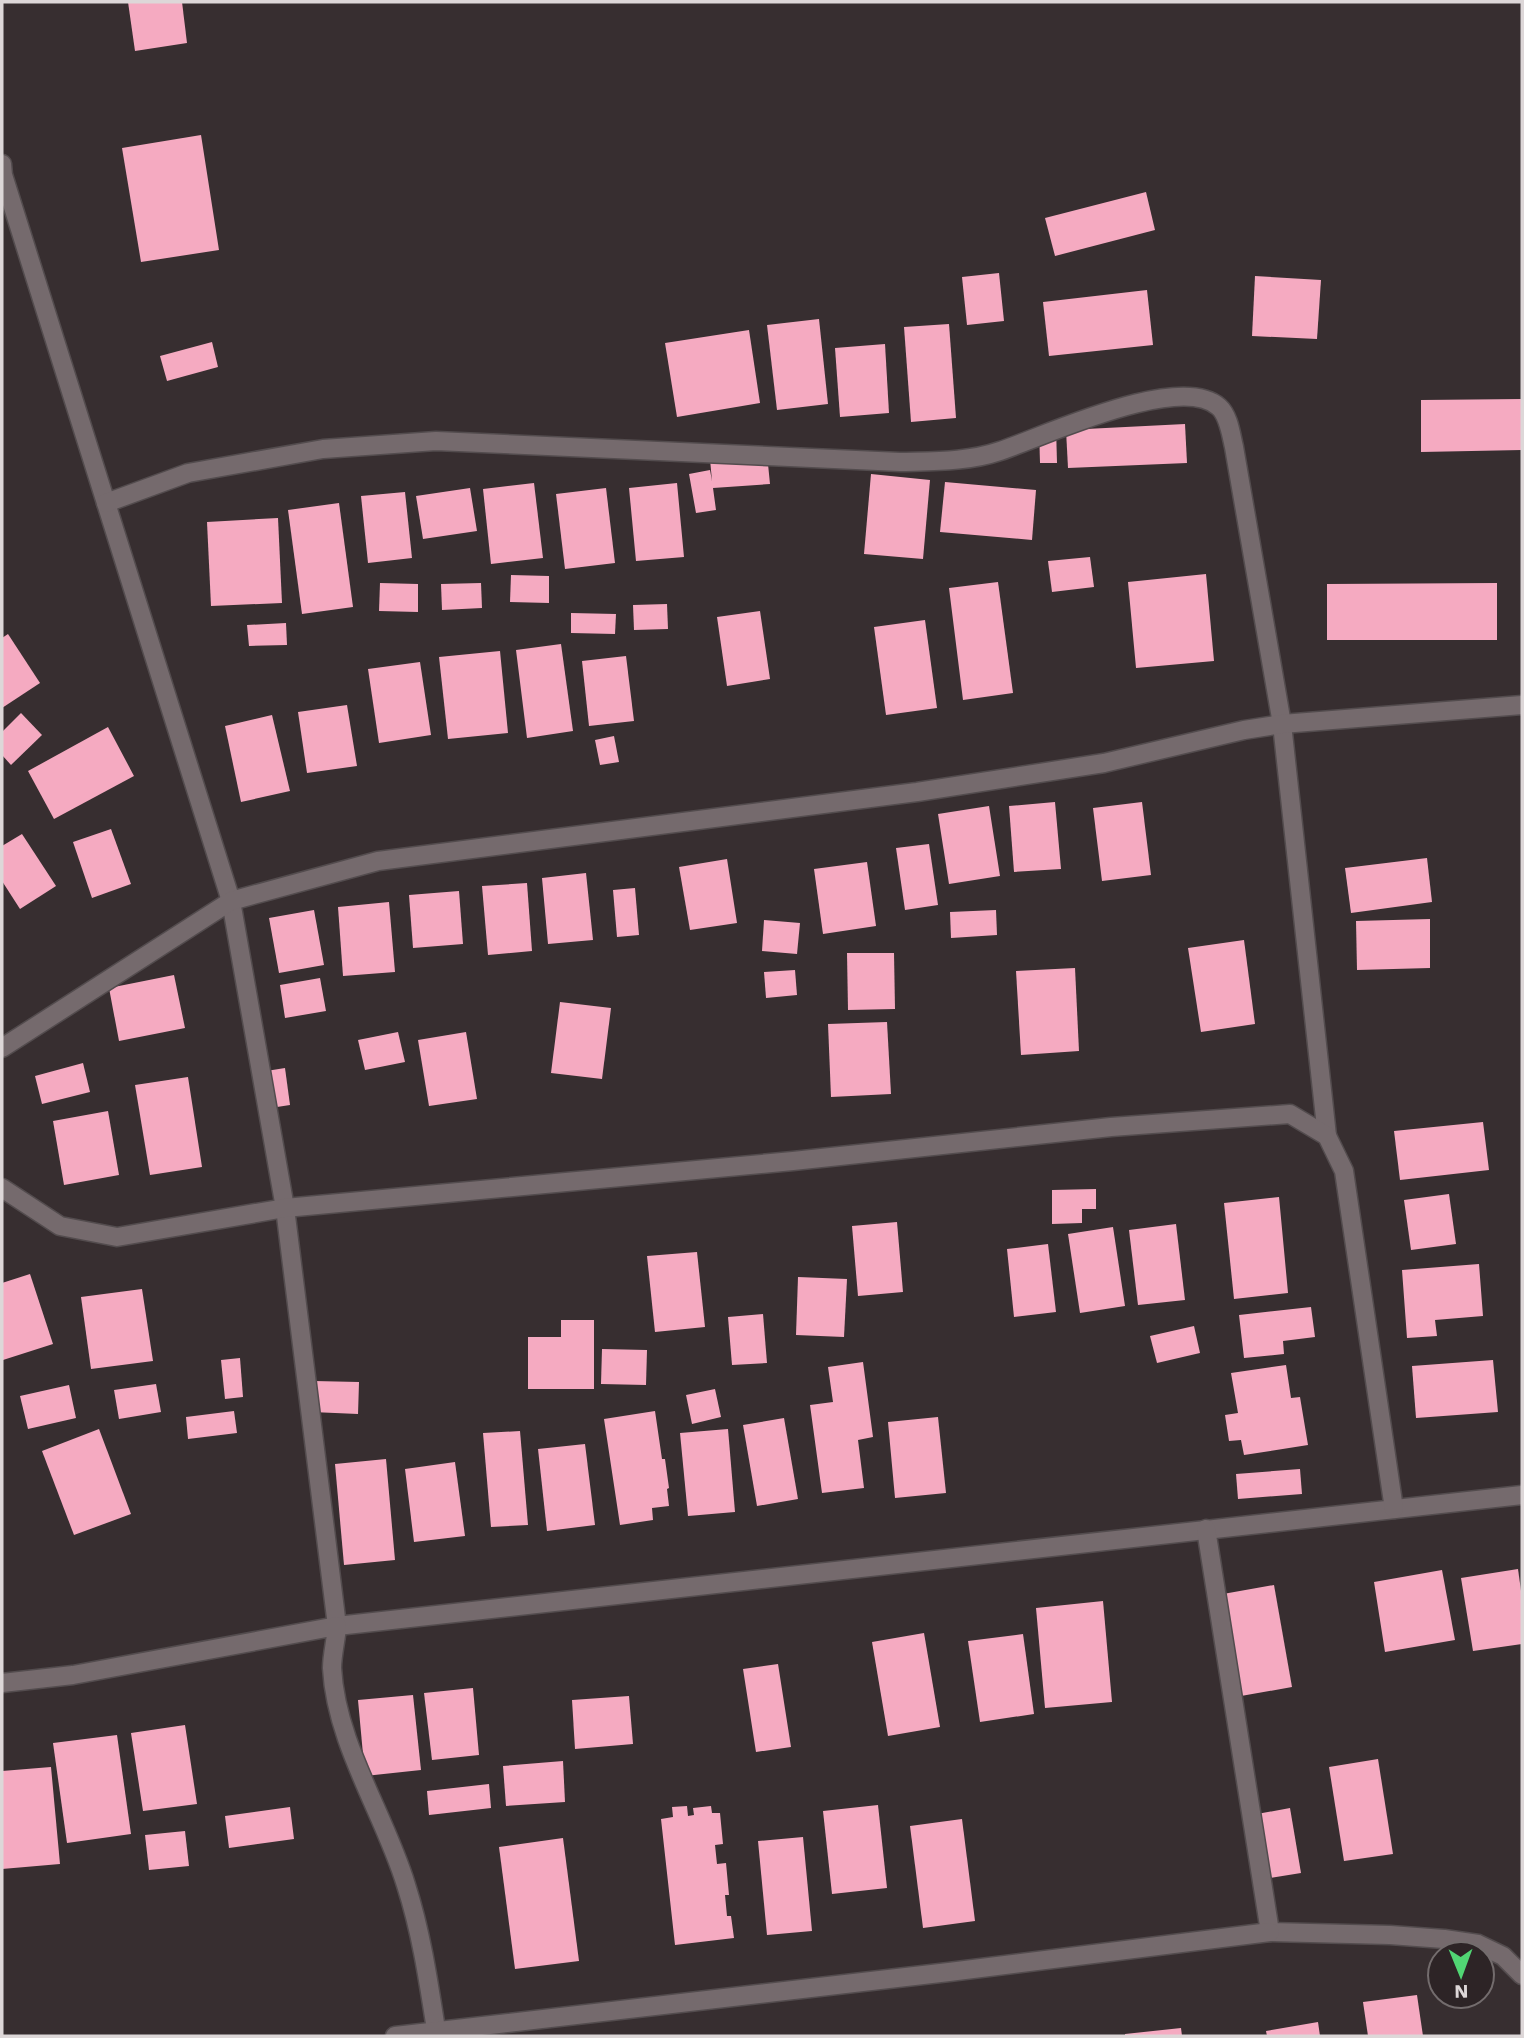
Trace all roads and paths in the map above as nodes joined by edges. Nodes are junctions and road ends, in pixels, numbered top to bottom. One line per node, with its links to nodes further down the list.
1 (2, 164): 2 (street)
2 (106, 503): 4 (street); 5 (street)
3 (1522, 705): 4 (street)
4 (1282, 724): 5 (street); 7 (street)
5 (231, 901): 6 (street); 9 (street)
6 (2, 1048)
7 (1327, 1136): 9 (street); 11 (street)
8 (2, 1188): 9 (street)
9 (285, 1208): 13 (street)
10 (1522, 1495): 11 (street)
11 (1394, 1509): 12 (street)
12 (1206, 1529): 13 (street); 15 (street)
13 (338, 1626): 14 (street); 17 (street)
14 (2, 1683)
15 (1270, 1932): 16 (street); 17 (street)
16 (1522, 1975)
17 (437, 2034): 18 (street)
18 (395, 2036)

